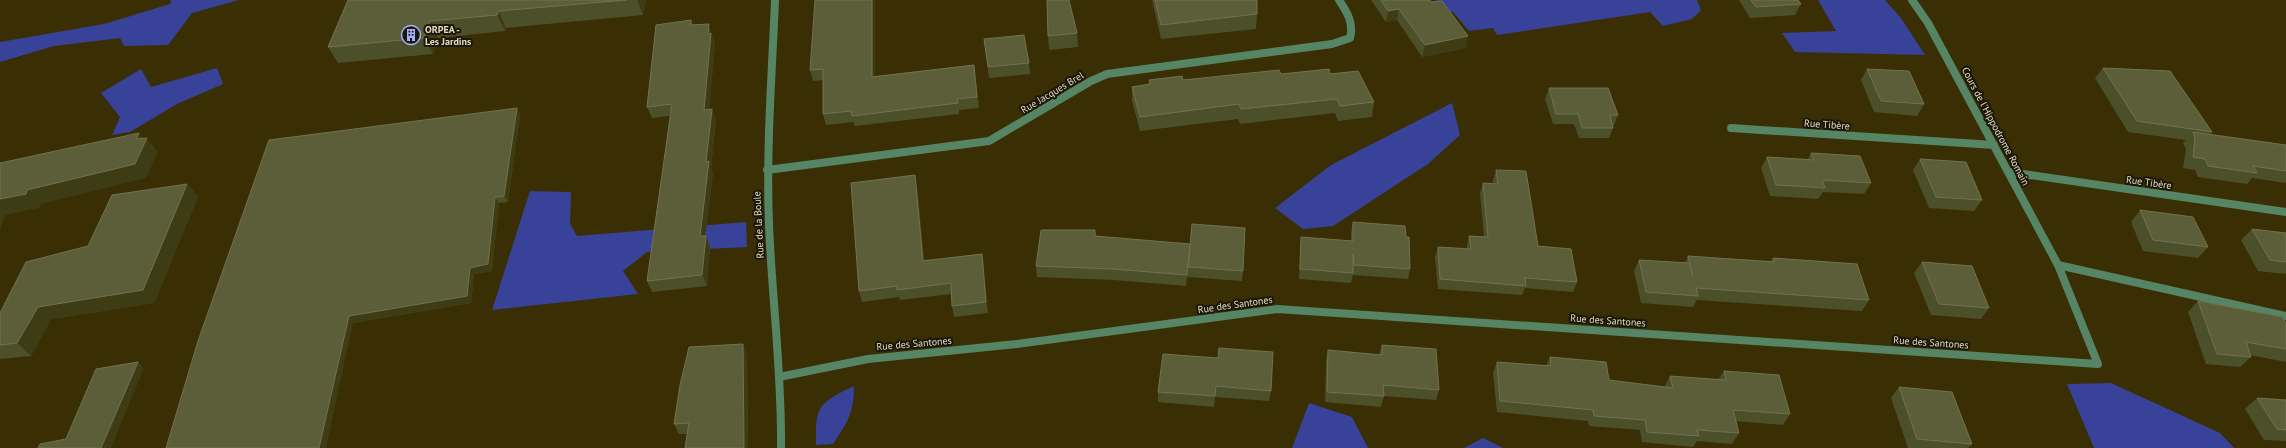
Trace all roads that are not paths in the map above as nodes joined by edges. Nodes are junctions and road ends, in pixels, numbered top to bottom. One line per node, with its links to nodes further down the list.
1 (775, 0): 6 (street, Rue de la Boule)
2 (1339, 0): 6 (street, Rue Jacques Brel)
3 (1912, 0): 5 (street, Cours de l'Hippodrome Romain)
4 (1731, 128): 5 (street, Rue Tibère)
5 (1994, 145): 7 (street, Cours de l'Hippodrome Romain)
6 (767, 170): 11 (street, Rue de la Boule)
7 (2009, 172): 8 (street, Rue Tibère); 9 (street, Cours de l'Hippodrome Romain)
8 (2286, 212)
9 (2058, 265): 10 (street); 11 (street, Rue des Santones)
10 (2286, 316)
11 (780, 376): 12 (street, Rue de la Boule)
12 (781, 448)

